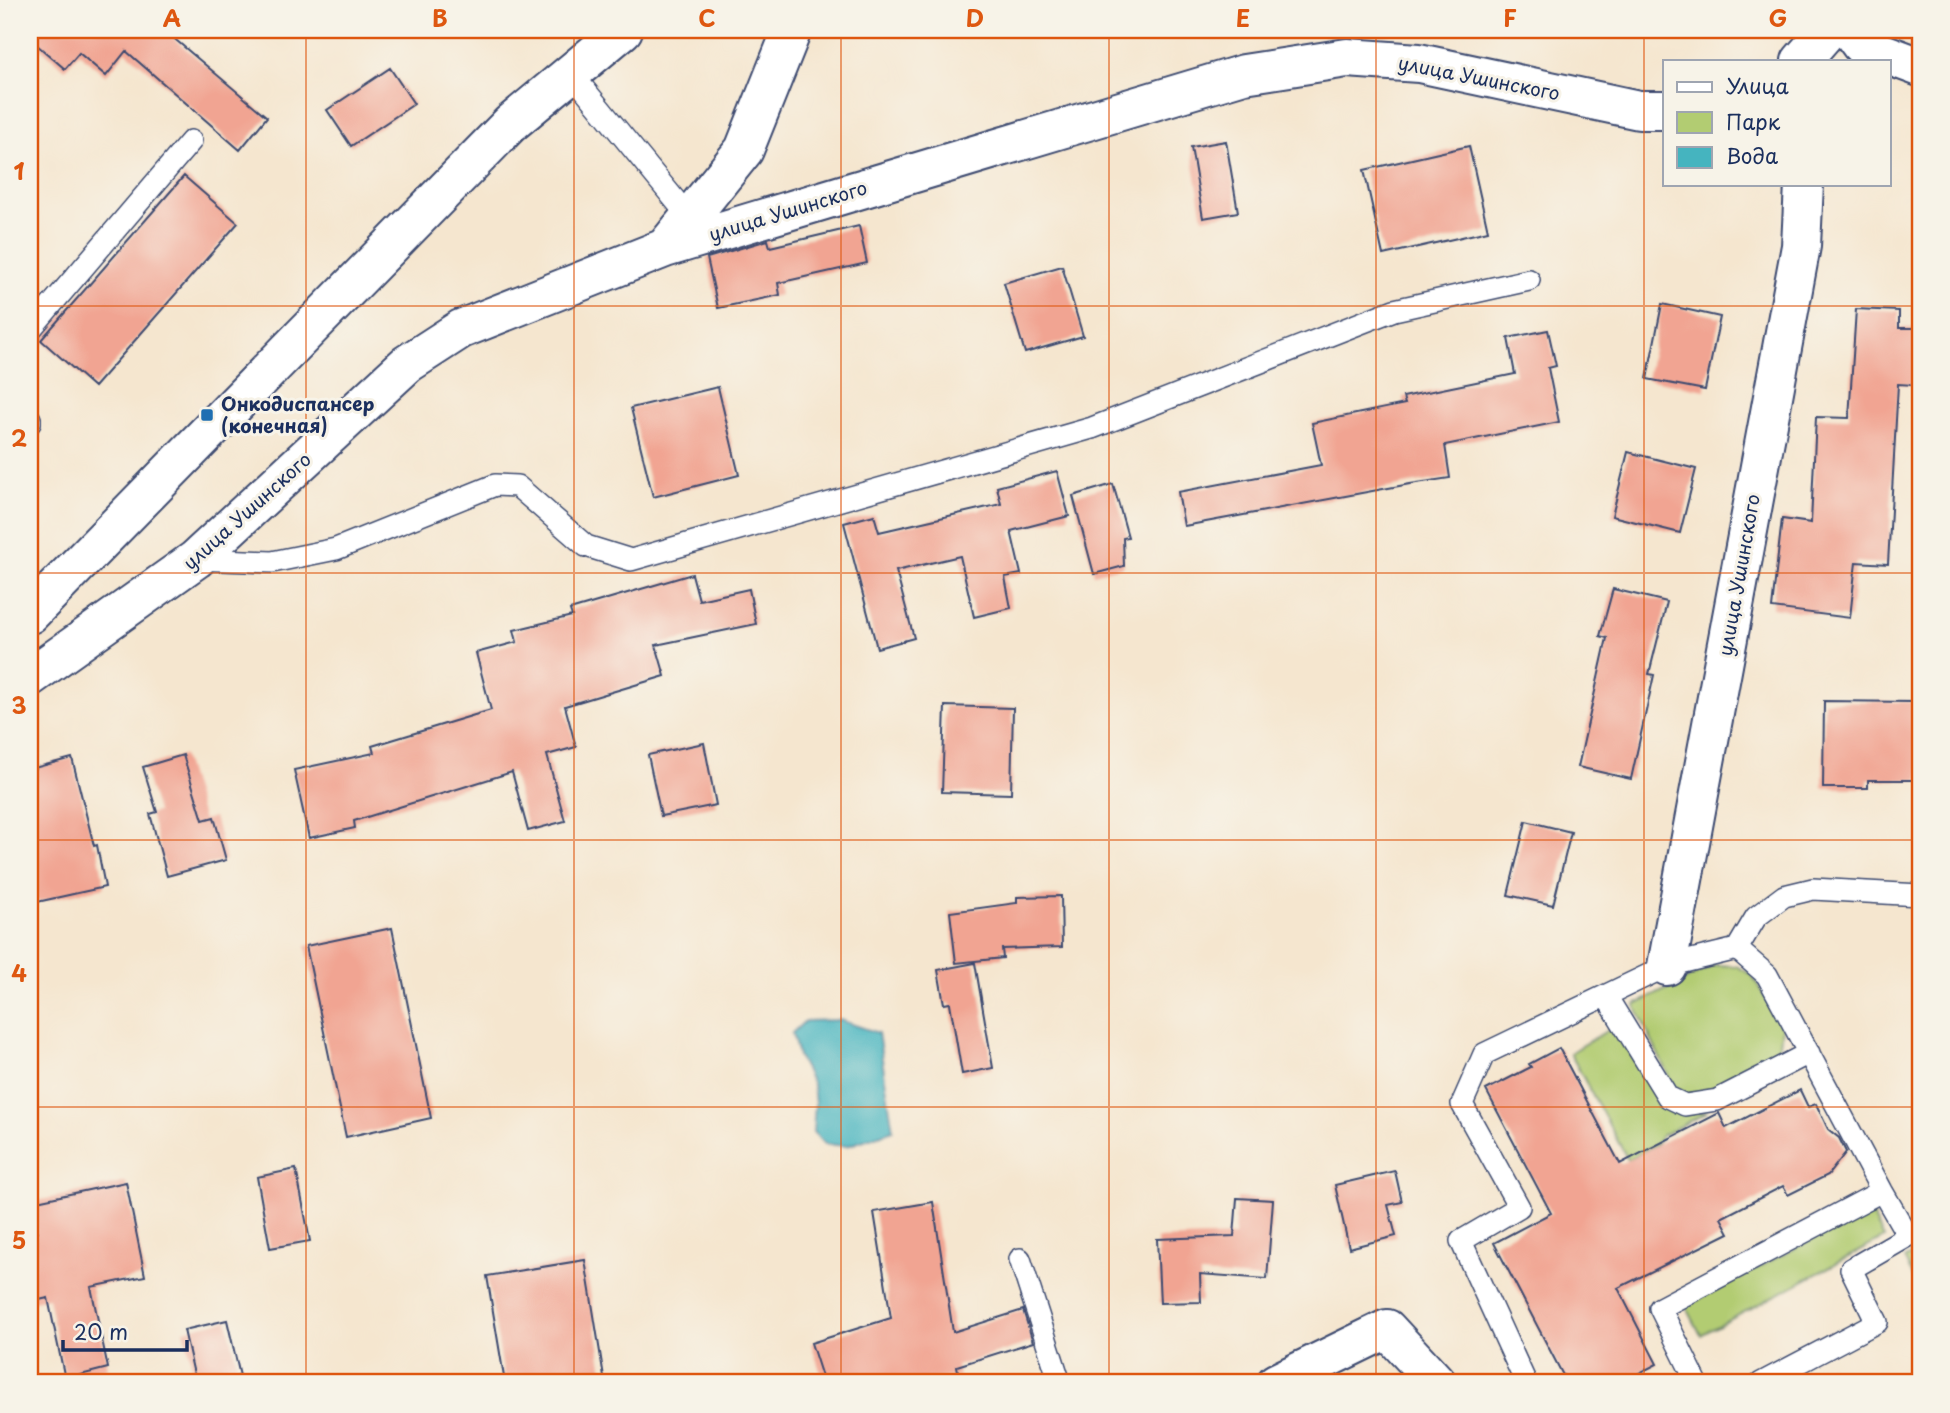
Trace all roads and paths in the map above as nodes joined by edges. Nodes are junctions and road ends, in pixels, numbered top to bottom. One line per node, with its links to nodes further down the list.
1 (623, 30): 7 (street)
2 (792, 30): 11 (street)
3 (1828, 30): 5 (street)
4 (1850, 30): 6 (street)
5 (1803, 60)
6 (1920, 67)
7 (571, 73): 11 (lane); 16 (street)
8 (1663, 110): 12 (street, улица Ушинского)
9 (191, 141): 14 (lane)
10 (1800, 190): 20 (street, улица Ушинского)
11 (689, 217): 12 (street)
12 (665, 248): 15 (street, улица Ушинского)
13 (1529, 280): 15 (lane)
14 (30, 330)
15 (196, 559): 17 (street, улица Ушинского)
16 (30, 614)
17 (30, 677)
18 (1920, 895): 19 (lane)
19 (1737, 949): 20 (lane); 22 (lane)
20 (1667, 966): 21 (lane)
21 (1606, 996): 22 (lane); 29 (lane)
22 (1809, 1053): 23 (lane)
23 (1882, 1191): 24 (lane); 30 (lane)
24 (1914, 1233): 31 (lane)
25 (1020, 1259): 26 (lane)
26 (1060, 1383)
27 (1276, 1383): 28 (street)
28 (1437, 1383)
29 (1526, 1383)
30 (1698, 1383)
31 (1761, 1383)

